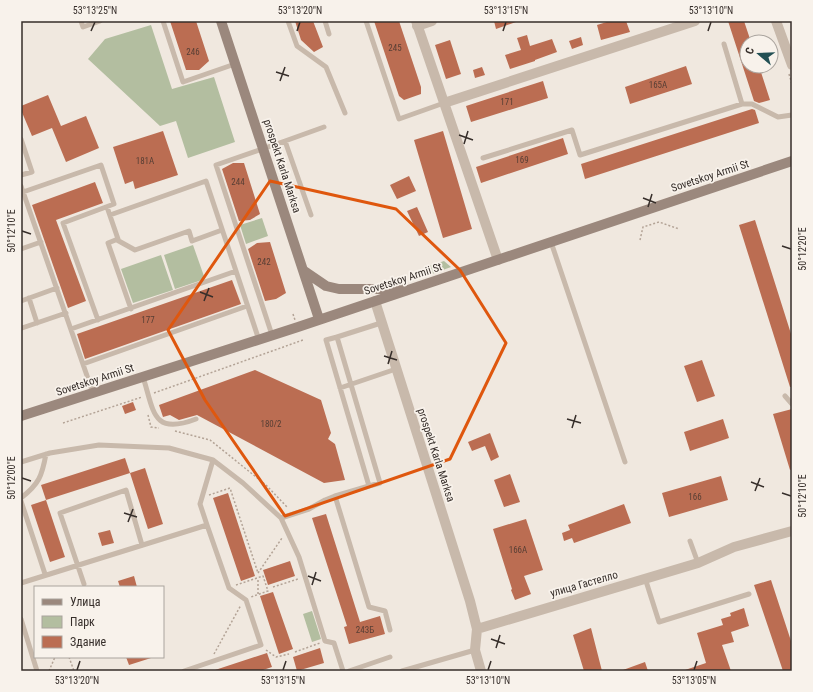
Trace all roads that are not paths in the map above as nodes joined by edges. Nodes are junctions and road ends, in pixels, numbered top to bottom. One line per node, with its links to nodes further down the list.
1 (81, 21): 2 (lane)
2 (100, 21)
3 (163, 21): 15 (lane)
4 (221, 21): 15 (main road, prospekt Karla Marksa)
5 (288, 21): 19 (lane)
6 (325, 21): 12 (lane)
7 (366, 21): 17 (lane)
8 (432, 21): 11 (street)
9 (695, 21): 17 (street)
10 (776, 21): 14 (street)
11 (416, 24): 17 (street)
12 (329, 34)
13 (724, 44): 18 (lane)
14 (788, 45): 16 (street)
15 (235, 64): 24 (main road, prospekt Karla Marksa)
16 (792, 65)
17 (444, 103): 38 (street)
18 (742, 104): 20 (lane); 25 (lane)
19 (345, 113)
20 (792, 115)
21 (324, 127): 23 (lane)
22 (21, 139): 27 (lane)
23 (285, 141): 24 (lane); 32 (lane)
24 (263, 149): 40 (main road, prospekt Karla Marksa); 55 (lane)
25 (483, 158)
26 (792, 161): 36 (main road, Sovetskoy Armii St)
27 (21, 175)
28 (21, 186): 29 (lane)
29 (23, 192): 30 (lane); 35 (lane)
30 (107, 207): 31 (lane); 49 (lane)
31 (110, 215): 33 (lane); 34 (lane)
32 (311, 215)
33 (223, 232): 34 (lane); 39 (lane)
34 (117, 240): 47 (lane)
35 (41, 242): 37 (lane); 41 (lane)
36 (552, 242): 38 (main road, Sovetskoy Armii St); 71 (lane)
37 (21, 249)
38 (498, 260): 42 (main road, Sovetskoy Armii St)
39 (236, 271): 46 (lane); 47 (lane)
40 (304, 271): 42 (main road); 50 (main road, prospekt Karla Marksa)
41 (57, 288): 43 (lane); 48 (lane)
42 (411, 289): 45 (main road, Sovetskoy Armii St)
43 (29, 298): 44 (lane); 51 (lane)
44 (21, 301)
45 (375, 301): 50 (main road, Sovetskoy Armii St); 52 (street)
46 (247, 306): 57 (lane); 58 (lane)
47 (131, 309): 49 (lane)
48 (66, 313): 51 (lane); 54 (lane)
49 (98, 320): 54 (lane)
50 (320, 320): 55 (main road, Sovetskoy Armii St)
51 (37, 323): 53 (lane)
52 (381, 324): 56 (lane); 59 (street)
53 (22, 328)
54 (71, 329): 58 (lane)
55 (272, 335): 57 (main road, Sovetskoy Armii St)
56 (337, 337): 61 (lane); 62 (lane)
57 (259, 340): 60 (main road, Sovetskoy Armii St)
58 (83, 364): 63 (lane)
59 (396, 369): 61 (lane); 89 (street)
60 (143, 377): 63 (main road, Sovetskoy Armii St); 67 (lane)
61 (351, 384): 62 (lane); 72 (lane)
62 (340, 388): 72 (lane)
63 (93, 393): 66 (main road, Sovetskoy Armii St)
64 (785, 396): 65 (lane)
65 (792, 404)
66 (21, 416)
67 (196, 419)
68 (46, 454): 69 (lane); 70 (lane); 74 (lane)
69 (213, 460): 75 (lane); 76 (lane)
70 (21, 462)
71 (626, 462)
72 (369, 486): 73 (lane)
73 (335, 496): 75 (lane); 88 (lane)
74 (21, 499): 82 (lane)
75 (281, 518): 95 (lane)
76 (207, 525): 79 (lane); 92 (lane)
77 (792, 532): 80 (street, улица Гастелло)
78 (690, 541): 80 (lane)
79 (142, 545): 81 (lane); 81 (lane)
80 (698, 563): 83 (street, улица Гастелло)
81 (77, 565): 82 (lane); 85 (lane)
82 (45, 574): 84 (lane)
83 (645, 578): 86 (lane); 89 (street, улица Гастелло)
84 (21, 583)
85 (84, 584)
86 (749, 594)
87 (21, 619): 93 (lane)
88 (390, 630)
89 (477, 630): 90 (street)
90 (475, 650): 97 (lane); 98 (street)
91 (390, 657): 96 (lane)
92 (200, 668): 94 (lane)
93 (37, 671)
94 (184, 671)
95 (343, 671)
96 (349, 671)
97 (402, 671)
98 (481, 671)

